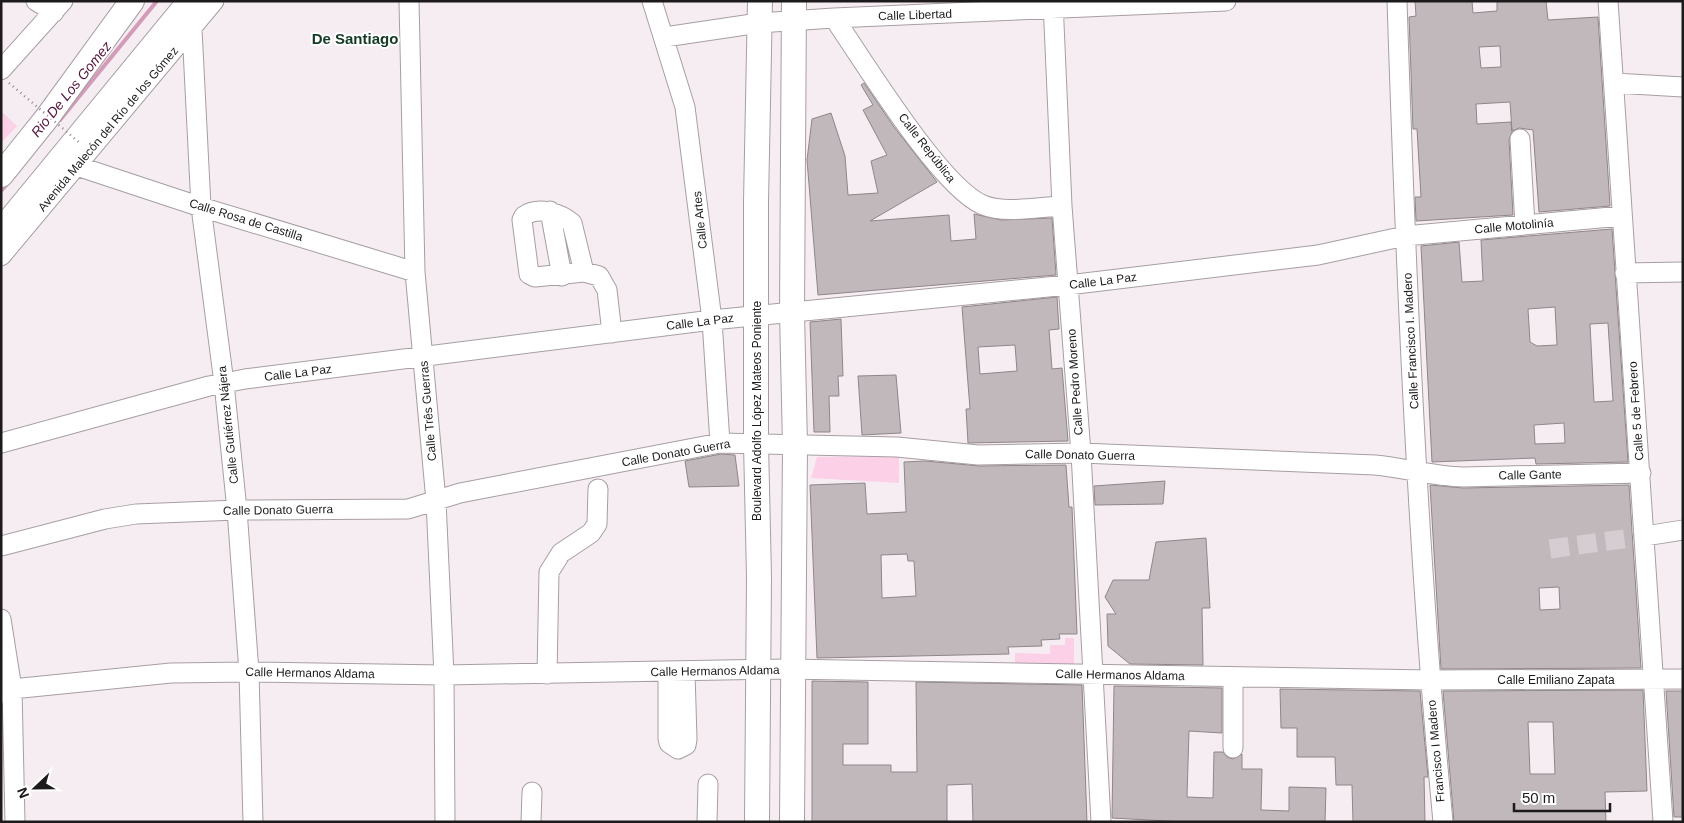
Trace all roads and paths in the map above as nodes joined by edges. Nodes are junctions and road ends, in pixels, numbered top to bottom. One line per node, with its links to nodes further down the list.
1 (36, 1): 12 (street)
2 (132, 1): 23 (main road)
3 (190, 1): 29 (main road, Avenida Malecón del Río de los Gómez)
4 (214, 1): 15 (street, Avenida Malecón del Río de los Gómez)
5 (409, 1): 32 (street, Calle Três Guerras)
6 (652, 1): 16 (street, Calle Artes)
7 (770, 1): 13 (street)
8 (1226, 1): 11 (street, Calle Libertad)
9 (1397, 1): 30 (street, Calle Francisco I. Madero)
10 (1608, 1): 18 (street, Calle 5 de Febrero)
11 (1053, 5): 14 (street, Calle Libertad); 24 (street, Calle Pedro Moreno)
12 (58, 6): 17 (street)
13 (778, 13): 14 (street, Calle Libertad); 16 (street, Calle Libertad); 38 (main road, Boulevard Adolfo López Mateos Poniente); 38 (main road, Boulevard Adolfo López Mateos Poniente)
14 (834, 18): 24 (street, Calle República)
15 (192, 29): 22 (street, Avenida Malecón del Río de los Gómez); 25 (street, Calle Gutiérrez Nájera)
16 (665, 36): 39 (street, Calle Artes)
17 (5, 76): 21 (path, bridge)
18 (1614, 83): 19 (street); 27 (street, Calle 5 de Febrero)
19 (1683, 87)
20 (1520, 139): 28 (street)
21 (80, 143)
22 (77, 166): 25 (street, Calle Rosa de Castilla); 31 (street, Avenida Malecón del Río de los Gómez)
23 (1, 174)
24 (1062, 206): 37 (street, Calle Pedro Moreno)
25 (201, 207): 32 (street, Calle Rosa de Castilla); 42 (street, Calle Gutiérrez Nájera)
26 (550, 211): 33 (street); 36 (street); 36 (street)
27 (1622, 216): 28 (street, Calle Motolinía); 35 (street, Calle 5 de Febrero)
28 (1525, 225): 30 (street, Calle Motolinía)
29 (1, 231)
30 (1405, 236): 37 (street, Calle La Paz); 47 (street, Calle Francisco I. Madero)
31 (1, 256)
32 (416, 272): 41 (street, Calle Três Guerras)
33 (584, 272): 36 (street); 40 (street)
34 (1683, 272): 35 (street)
35 (1626, 273): 48 (street, Calle 5 de Febrero)
36 (562, 276)
37 (1068, 285): 38 (street, Calle La Paz); 46 (street, Calle Pedro Moreno)
38 (774, 314): 39 (street, Calle La Paz); 45 (main road, Boulevard Adolfo López Mateos Poniente); 45 (main road, Boulevard Adolfo López Mateos Poniente)
39 (712, 320): 40 (street, Calle La Paz); 44 (street, Calle Artes)
40 (612, 333): 41 (street, Calle La Paz)
41 (422, 358): 42 (street, Calle La Paz); 50 (street, Calle Três Guerras)
42 (224, 383): 43 (street, Calle La Paz); 51 (street, Calle Gutiérrez Nájera)
43 (1, 443)
44 (720, 443): 45 (street, Calle Donato Guerra); 50 (street, Calle Donato Guerra)
45 (775, 445): 46 (street, Calle Donato Guerra); 56 (main road, Boulevard Adolfo López Mateos Poniente); 56 (main road, Boulevard Adolfo López Mateos Poniente)
46 (1081, 454): 47 (street, Calle Donato Guerra); 60 (street, Calle Pedro Moreno)
47 (1419, 472): 48 (street, Calle Gante); 64 (street, Calle Francisco I. Madero)
48 (1641, 473): 53 (street, Calle 5 de Febrero)
49 (598, 489): 58 (street)
50 (436, 501): 51 (street, Calle Donato Guerra); 59 (street, Calle Três Guerras)
51 (237, 510): 54 (street, Calle Donato Guerra); 57 (street, Calle Gutiérrez Nájera)
52 (1683, 530): 53 (street)
53 (1646, 536): 62 (street, Calle 5 de Febrero)
54 (1, 546)
55 (1, 619): 65 (street)
56 (776, 669): 58 (street, Calle Hermanos Aldama); 60 (street, Calle Hermanos Aldama); 74 (main road, Boulevard Adolfo López Mateos Poniente); 75 (street); 76 (street); 77 (main road, Boulevard Adolfo López Mateos Poniente)
57 (249, 672): 59 (street, Calle Hermanos Aldama); 65 (street, Calle Hermanos Aldama); 70 (street, Calle Gutiérrez Nájera)
58 (547, 674): 59 (street, Calle Hermanos Aldama)
59 (444, 675): 71 (street, Calle Três Guerras)
60 (1092, 675): 61 (street, Calle Hermanos Aldama); 78 (street, Calle Pedro Moreno)
61 (1233, 677): 64 (street, Calle Hermanos Aldama); 66 (street)
62 (1655, 679): 63 (street, Calle Emiliano Zapata); 64 (street, Calle Emiliano Zapata); 80 (street, Calle 5 de Febrero)
63 (1683, 679)
64 (1430, 680): 79 (street, Francisco I Madero)
65 (7, 691): 69 (street)
66 (1233, 748)
67 (708, 784): 73 (street)
68 (532, 792): 72 (street)
69 (16, 822)
70 (253, 822)
71 (445, 822)
72 (531, 822)
73 (707, 822)
74 (758, 822)
75 (766, 822)
76 (784, 822)
77 (792, 822)
78 (1101, 822)
79 (1443, 822)
80 (1663, 822)

